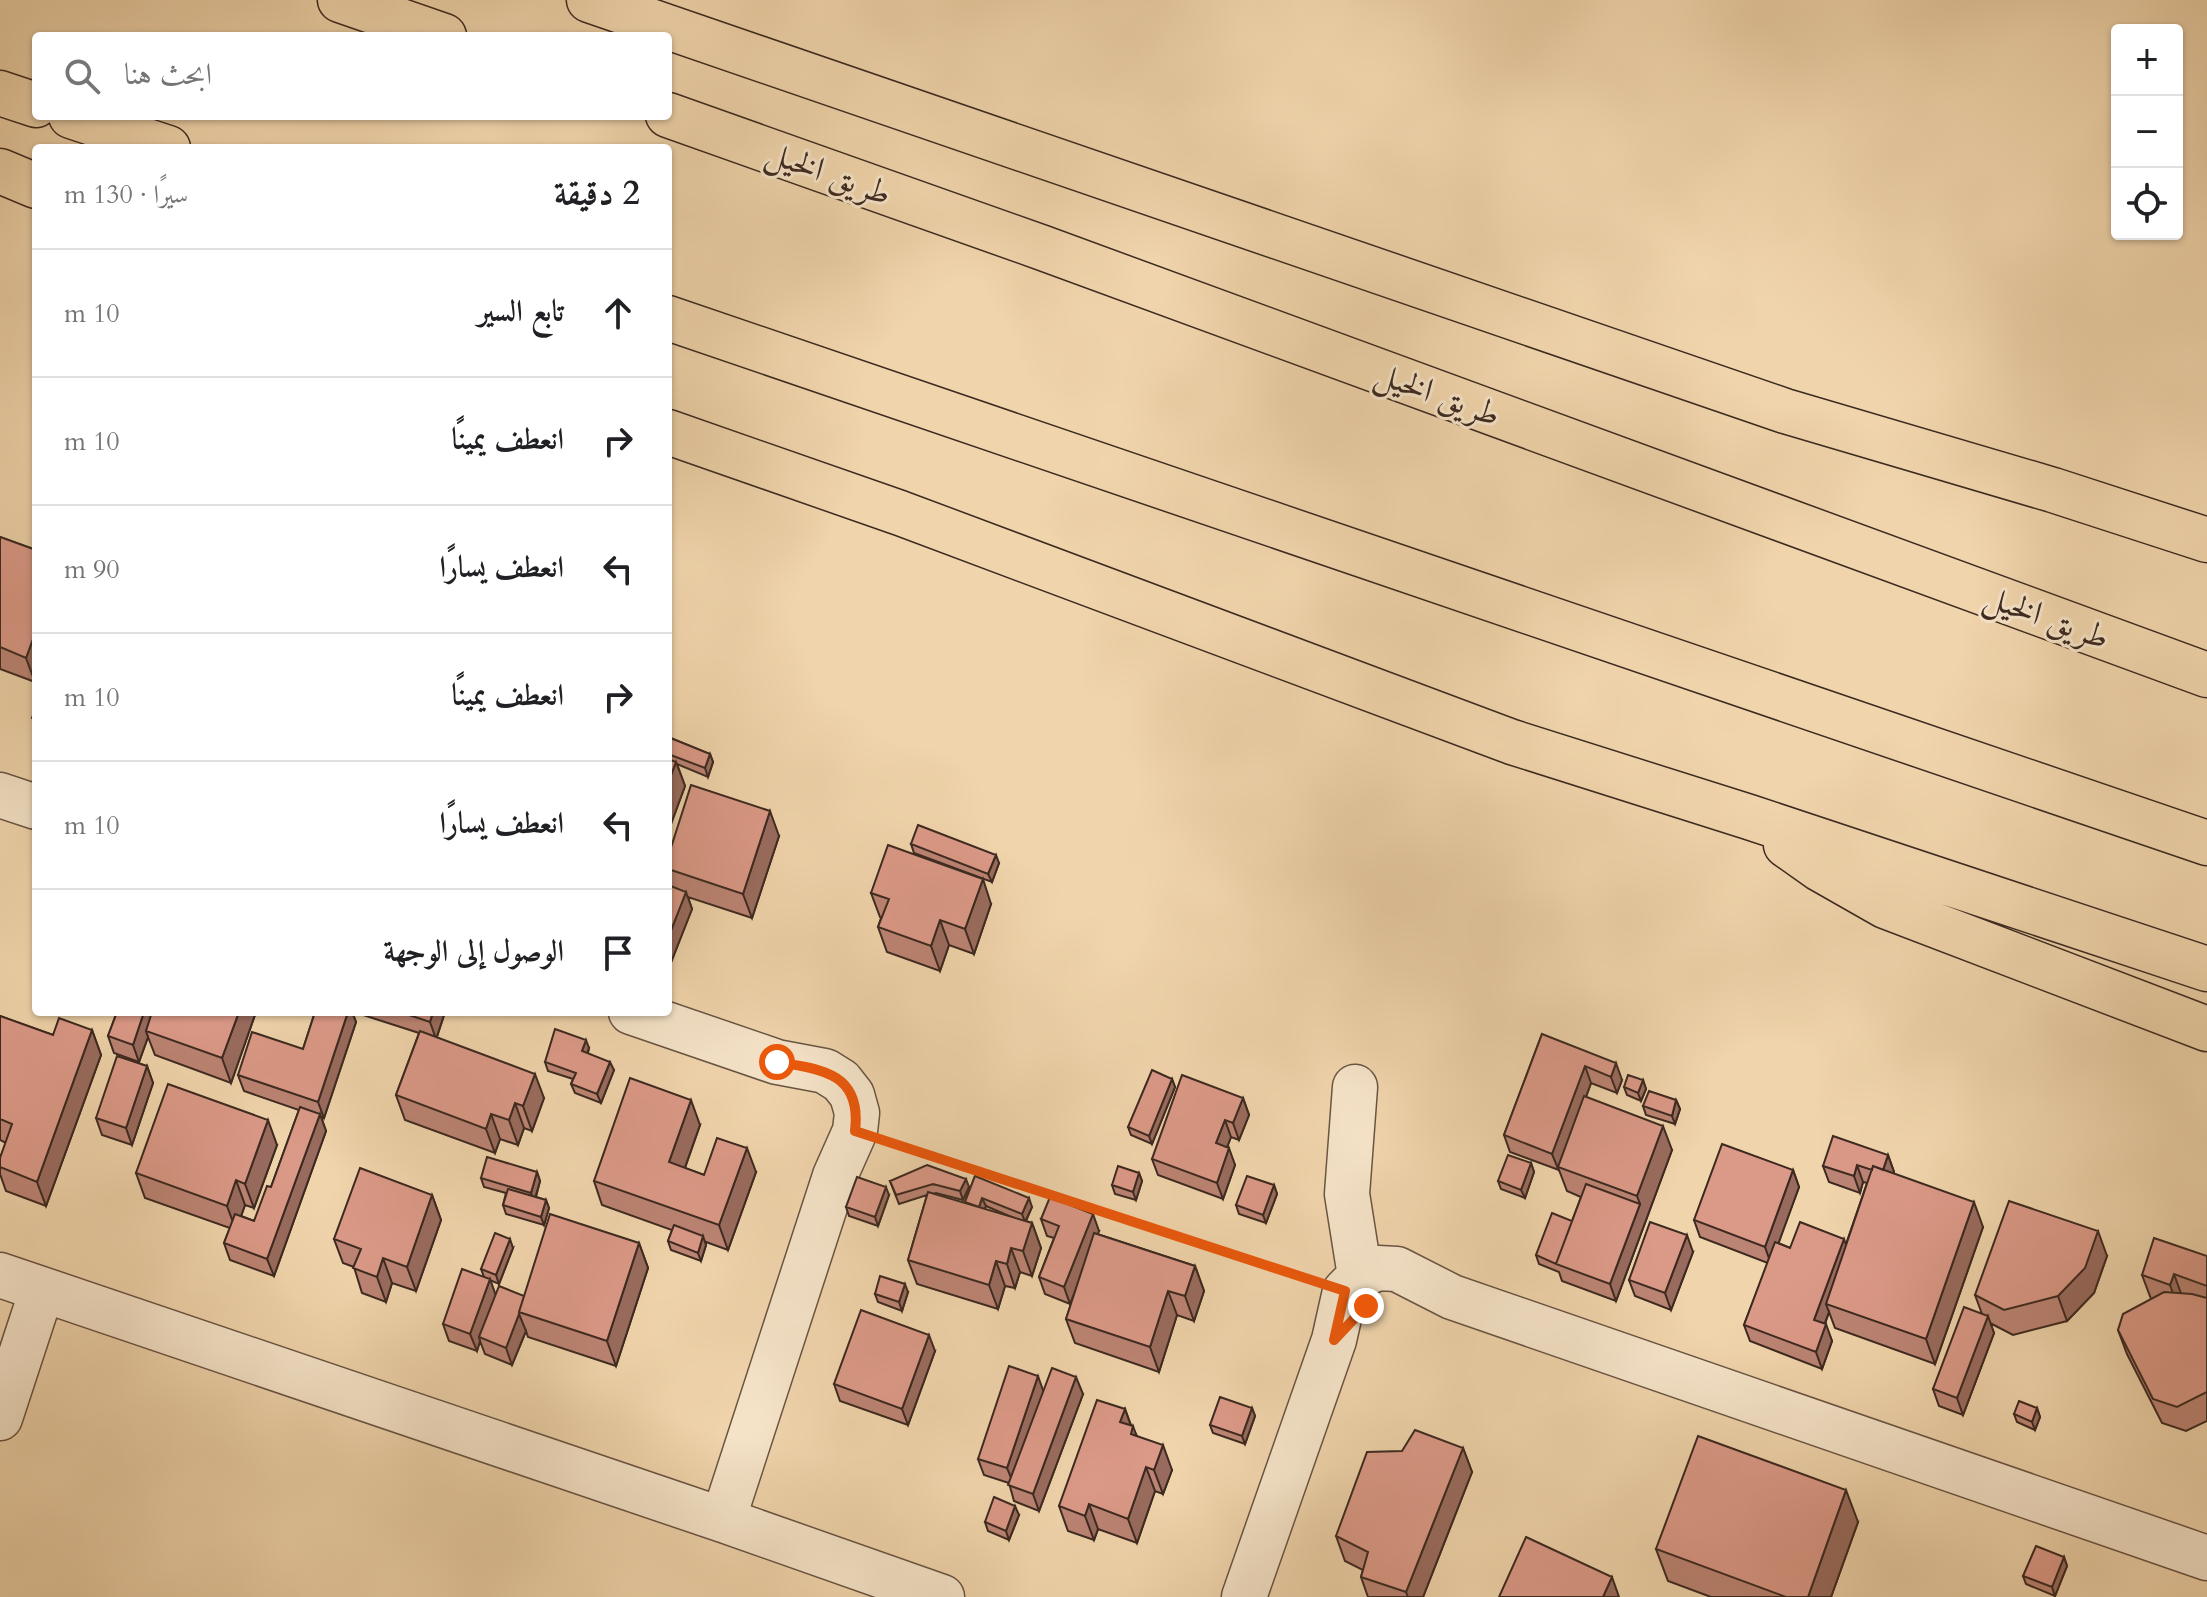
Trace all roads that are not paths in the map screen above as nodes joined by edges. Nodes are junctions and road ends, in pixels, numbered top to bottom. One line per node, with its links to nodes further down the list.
1 (340, 0): 3 (highway)
2 (589, 0): 13 (highway)
3 (432, 32)
4 (0, 93): 5 (highway)
5 (32, 104)
6 (672, 116): 14 (highway, طريق الخيل)
7 (83, 120): 8 (highway)
8 (156, 144)
9 (0, 171): 10 (highway)
10 (32, 184)
11 (672, 319): 18 (highway)
12 (672, 433): 17 (highway)
13 (2207, 540)
14 (2207, 675)
15 (0, 795): 16 (street)
16 (32, 806)
17 (1749, 817): 19 (highway); 21 (highway)
18 (2207, 843)
19 (2207, 969)
20 (643, 1016): 22 (street)
21 (2207, 1029)
22 (777, 1062): 24 (street); 24 (street)
23 (1355, 1087): 26 (street)
24 (835, 1176): 31 (street)
25 (0, 1275): 27 (street)
26 (1353, 1284): 28 (street); 29 (street)
27 (42, 1290): 30 (street); 31 (street)
28 (1452, 1297): 29 (street); 32 (street)
29 (1334, 1340): 34 (street)
30 (0, 1418)
31 (723, 1520): 33 (street)
32 (2207, 1558)
33 (942, 1597)
34 (1244, 1597)

